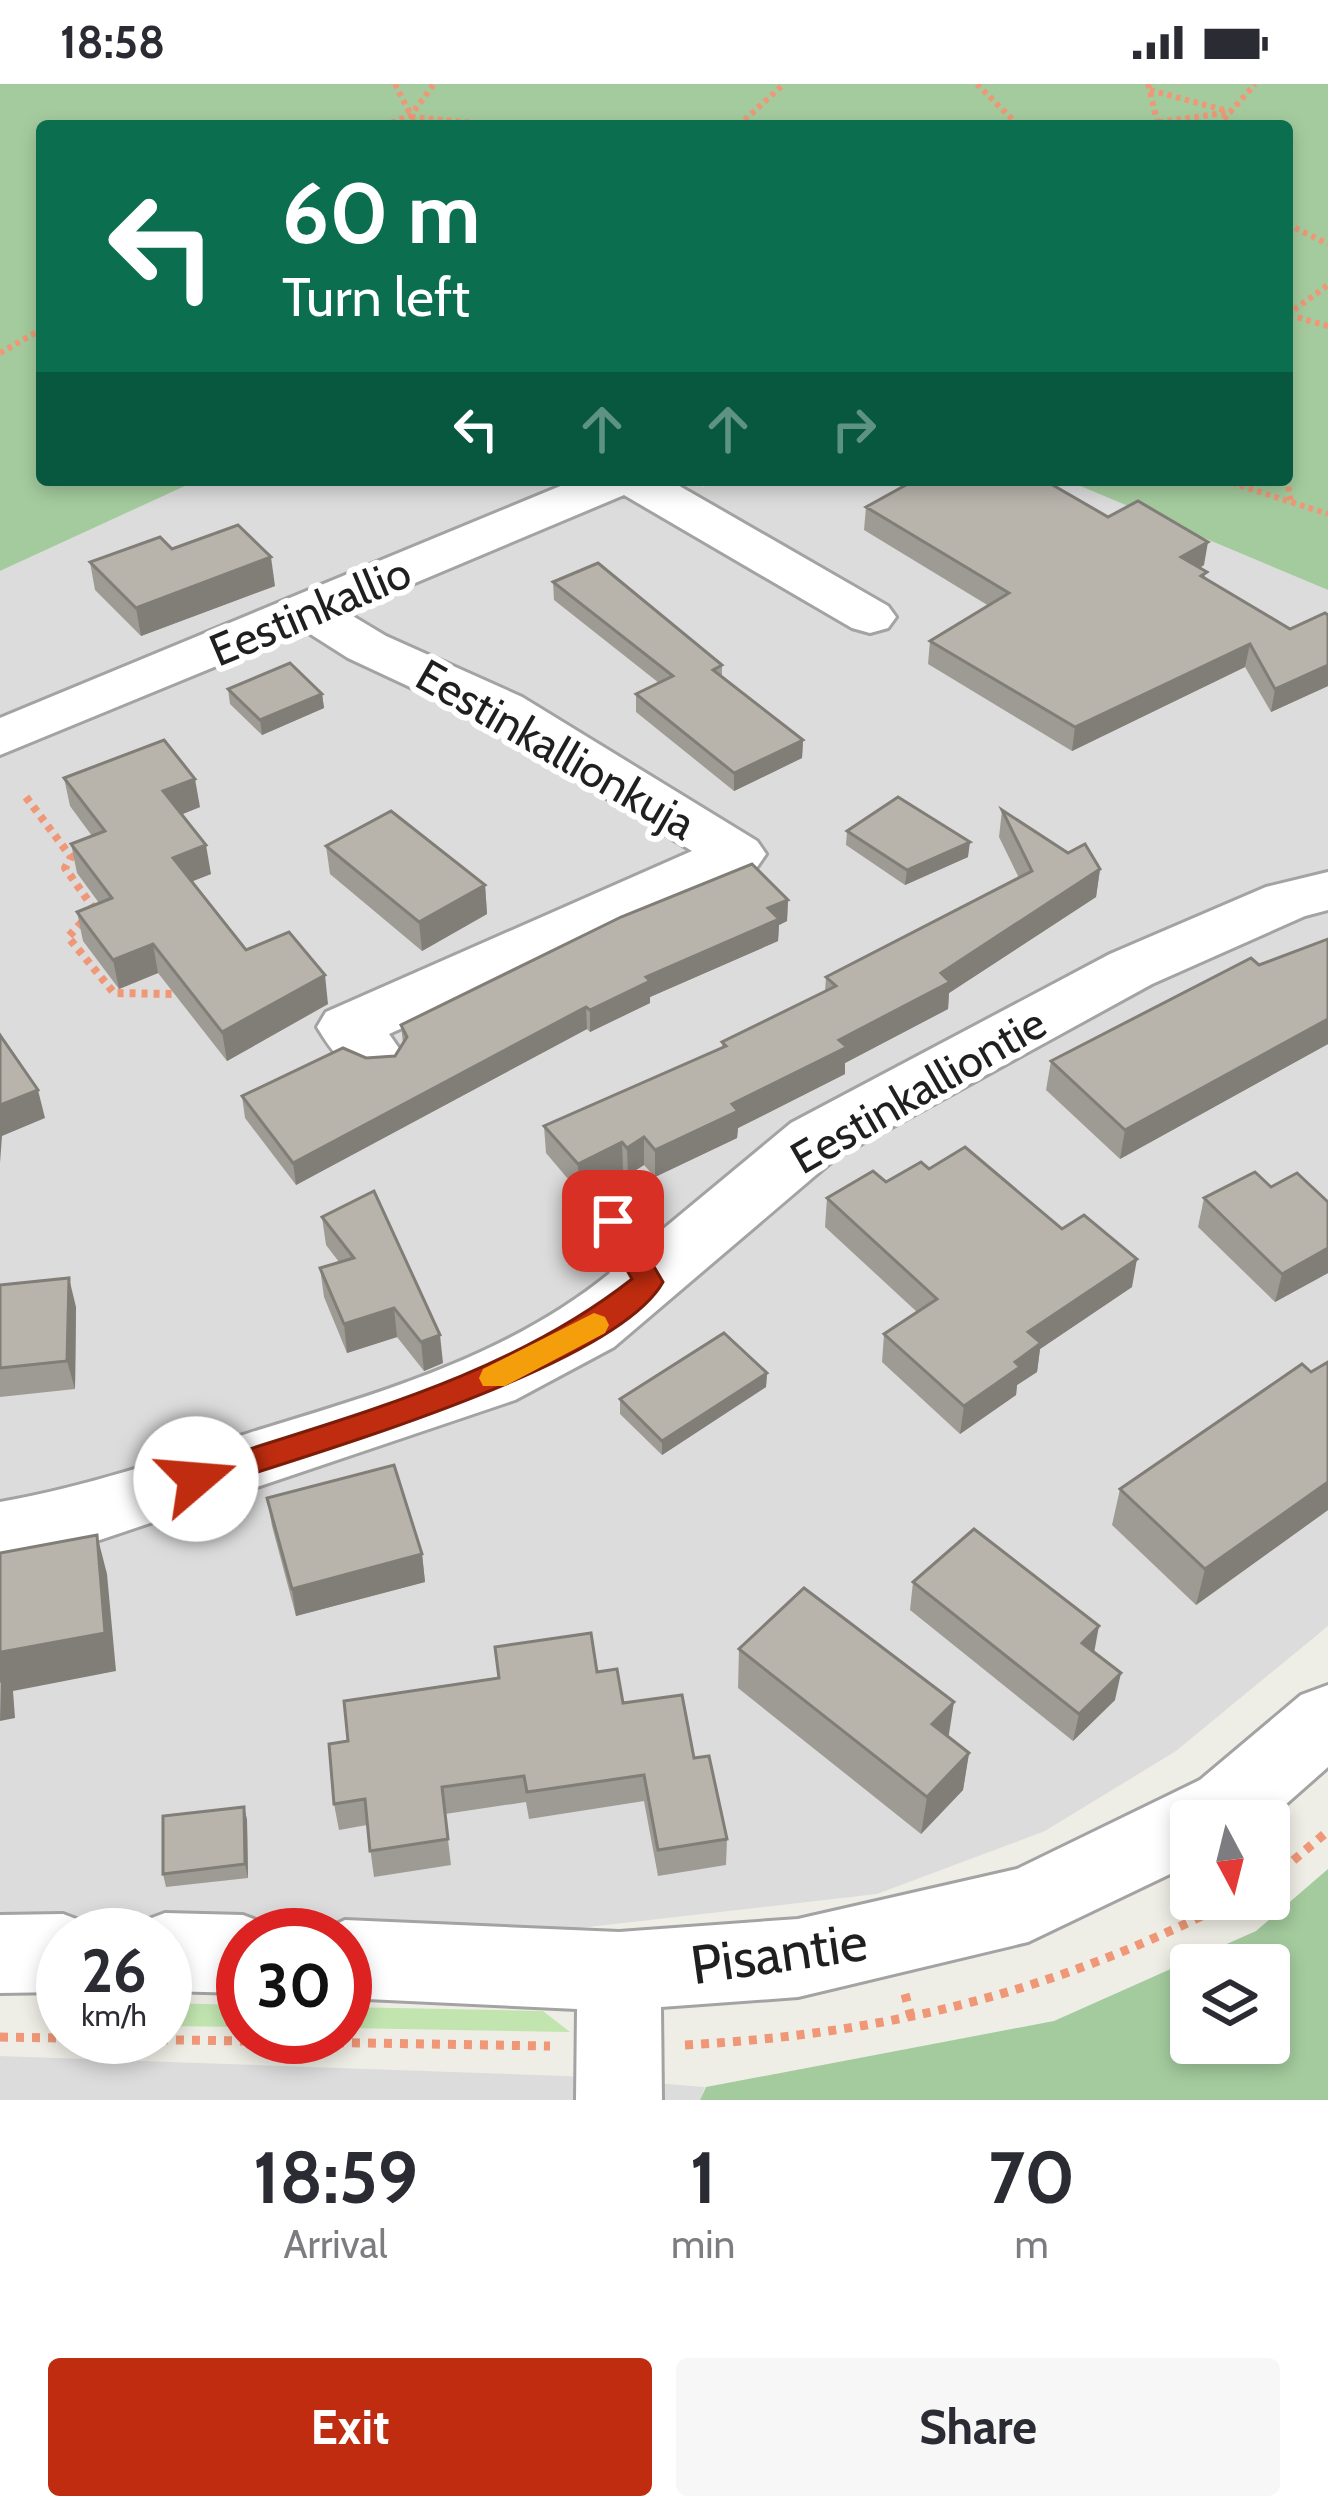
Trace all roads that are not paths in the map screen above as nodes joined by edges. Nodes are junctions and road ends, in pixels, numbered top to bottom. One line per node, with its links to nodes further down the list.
1 (604, 486): 3 (street, Eestinkallio)
2 (644, 486): 4 (street)
3 (312, 611): 5 (street, Eestinkallio); 7 (street, Eestinkallionkuja)
4 (870, 617)
5 (0, 738)
6 (1328, 891): 9 (street, Eestinkalliontie)
7 (374, 1057)
8 (613, 1221): 9 (street)
9 (649, 1282): 10 (street, Eestinkalliontie)
10 (0, 1532)
11 (1328, 1720): 12 (street, Pisantie)
12 (1234, 1800)
13 (1170, 1835): 17 (street, Pisantie)
14 (36, 1953): 15 (street)
15 (0, 1954)
16 (372, 1960): 17 (street, Pisantie)
17 (619, 1971): 18 (street)
18 (619, 2100)

